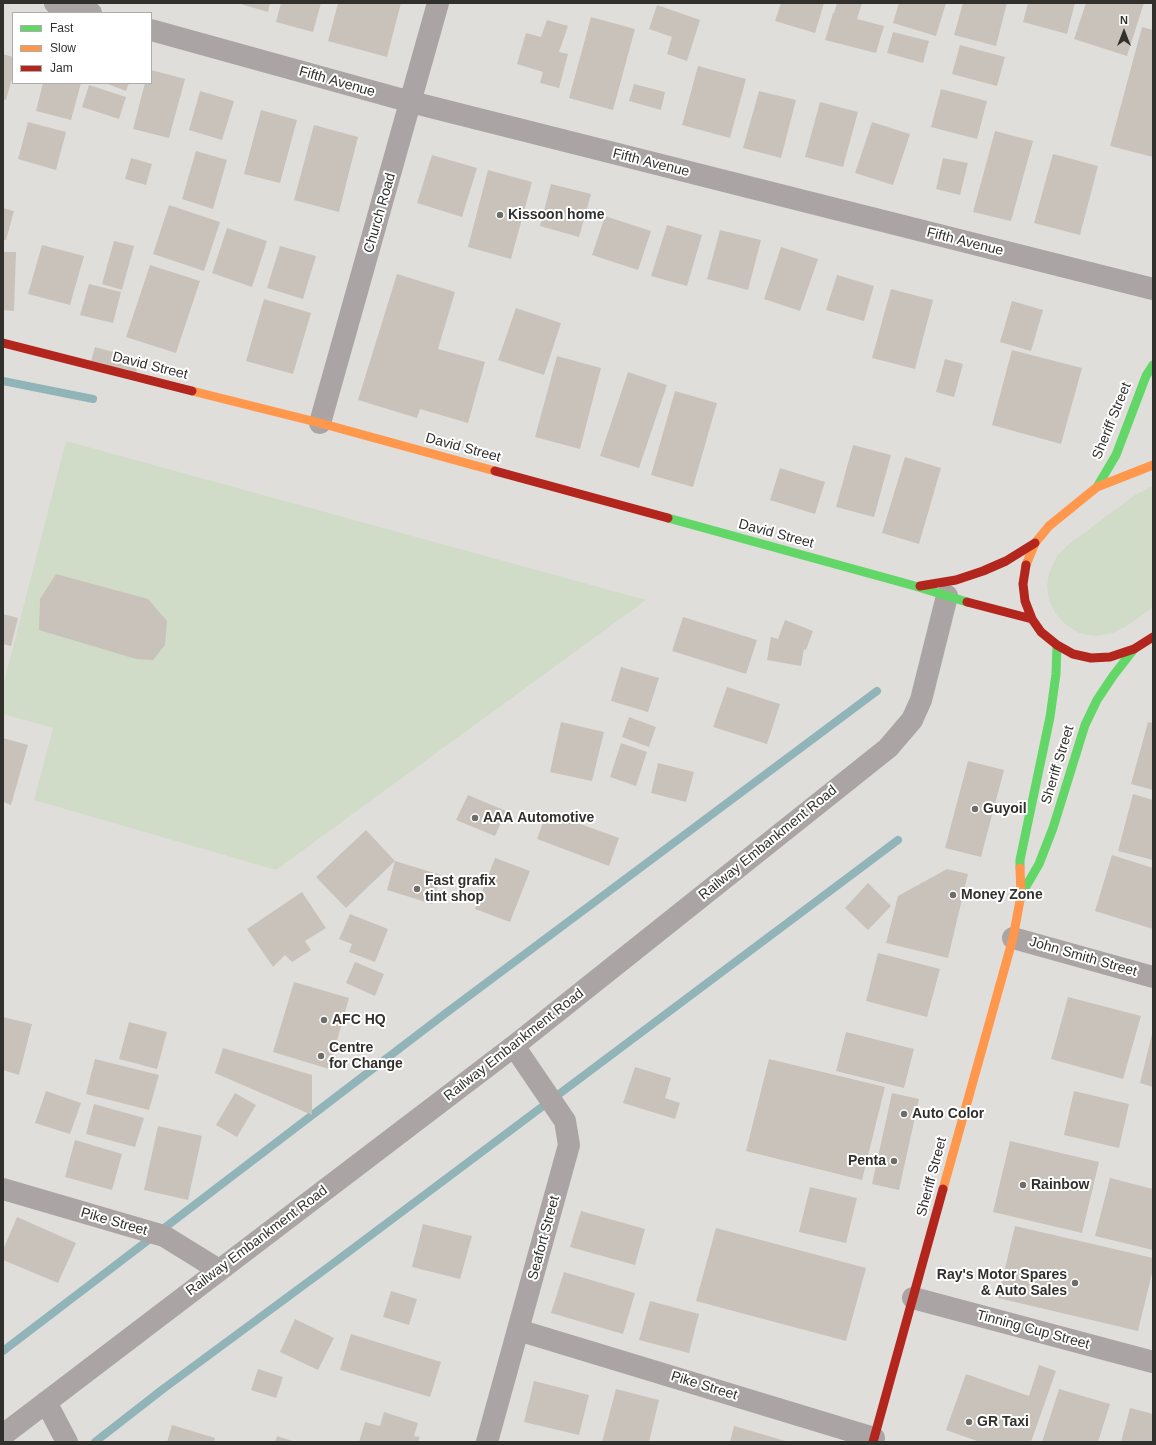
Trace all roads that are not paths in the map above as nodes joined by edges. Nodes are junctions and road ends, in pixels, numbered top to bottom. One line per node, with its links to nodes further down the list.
1 (55, 3): 3 (street)
2 (438, 3): 5 (street, Church Road)
3 (87, 12)
4 (152, 30): 5 (street, Fifth Avenue)
5 (411, 102): 6 (street, Fifth Avenue); 9 (street, Church Road)
6 (1153, 289)
7 (3, 343): 9 (main road, David Street)
8 (1153, 365): 11 (main road, Sheriff Street)
9 (320, 423): 13 (main road, David Street)
10 (1153, 465): 11 (main road)
11 (1097, 488): 12 (main road)
12 (1035, 543): 13 (main road, David Street); 15 (main road)
13 (915, 586): 14 (main road, David Street)
14 (947, 596): 15 (main road, David Street); 22 (street, Railway Embankment Road)
15 (1032, 619): 17 (main road)
16 (1153, 637): 18 (main road)
17 (1057, 645): 18 (main road); 19 (main road, Sheriff Street)
18 (1134, 649): 19 (main road, Sheriff Street)
19 (1021, 895): 20 (main road, Sheriff Street)
20 (1013, 938): 21 (street, John Smith Street); 25 (main road, Sheriff Street)
21 (1153, 977)
22 (514, 1046): 24 (street, Railway Embankment Road); 26 (street, Seafort Street)
23 (3, 1189): 24 (street, Pike Street)
24 (219, 1270): 28 (street, Railway Embankment Road)
25 (913, 1298): 27 (street, Tinning Cup Street); 31 (main road, Sheriff Street)
26 (518, 1330): 31 (street, Pike Street); 32 (street, Seafort Street)
27 (1153, 1362)
28 (46, 1402): 29 (street, Railway Embankment Road); 30 (street)
29 (3, 1435)
30 (65, 1439)
31 (878, 1440)
32 (487, 1442)

